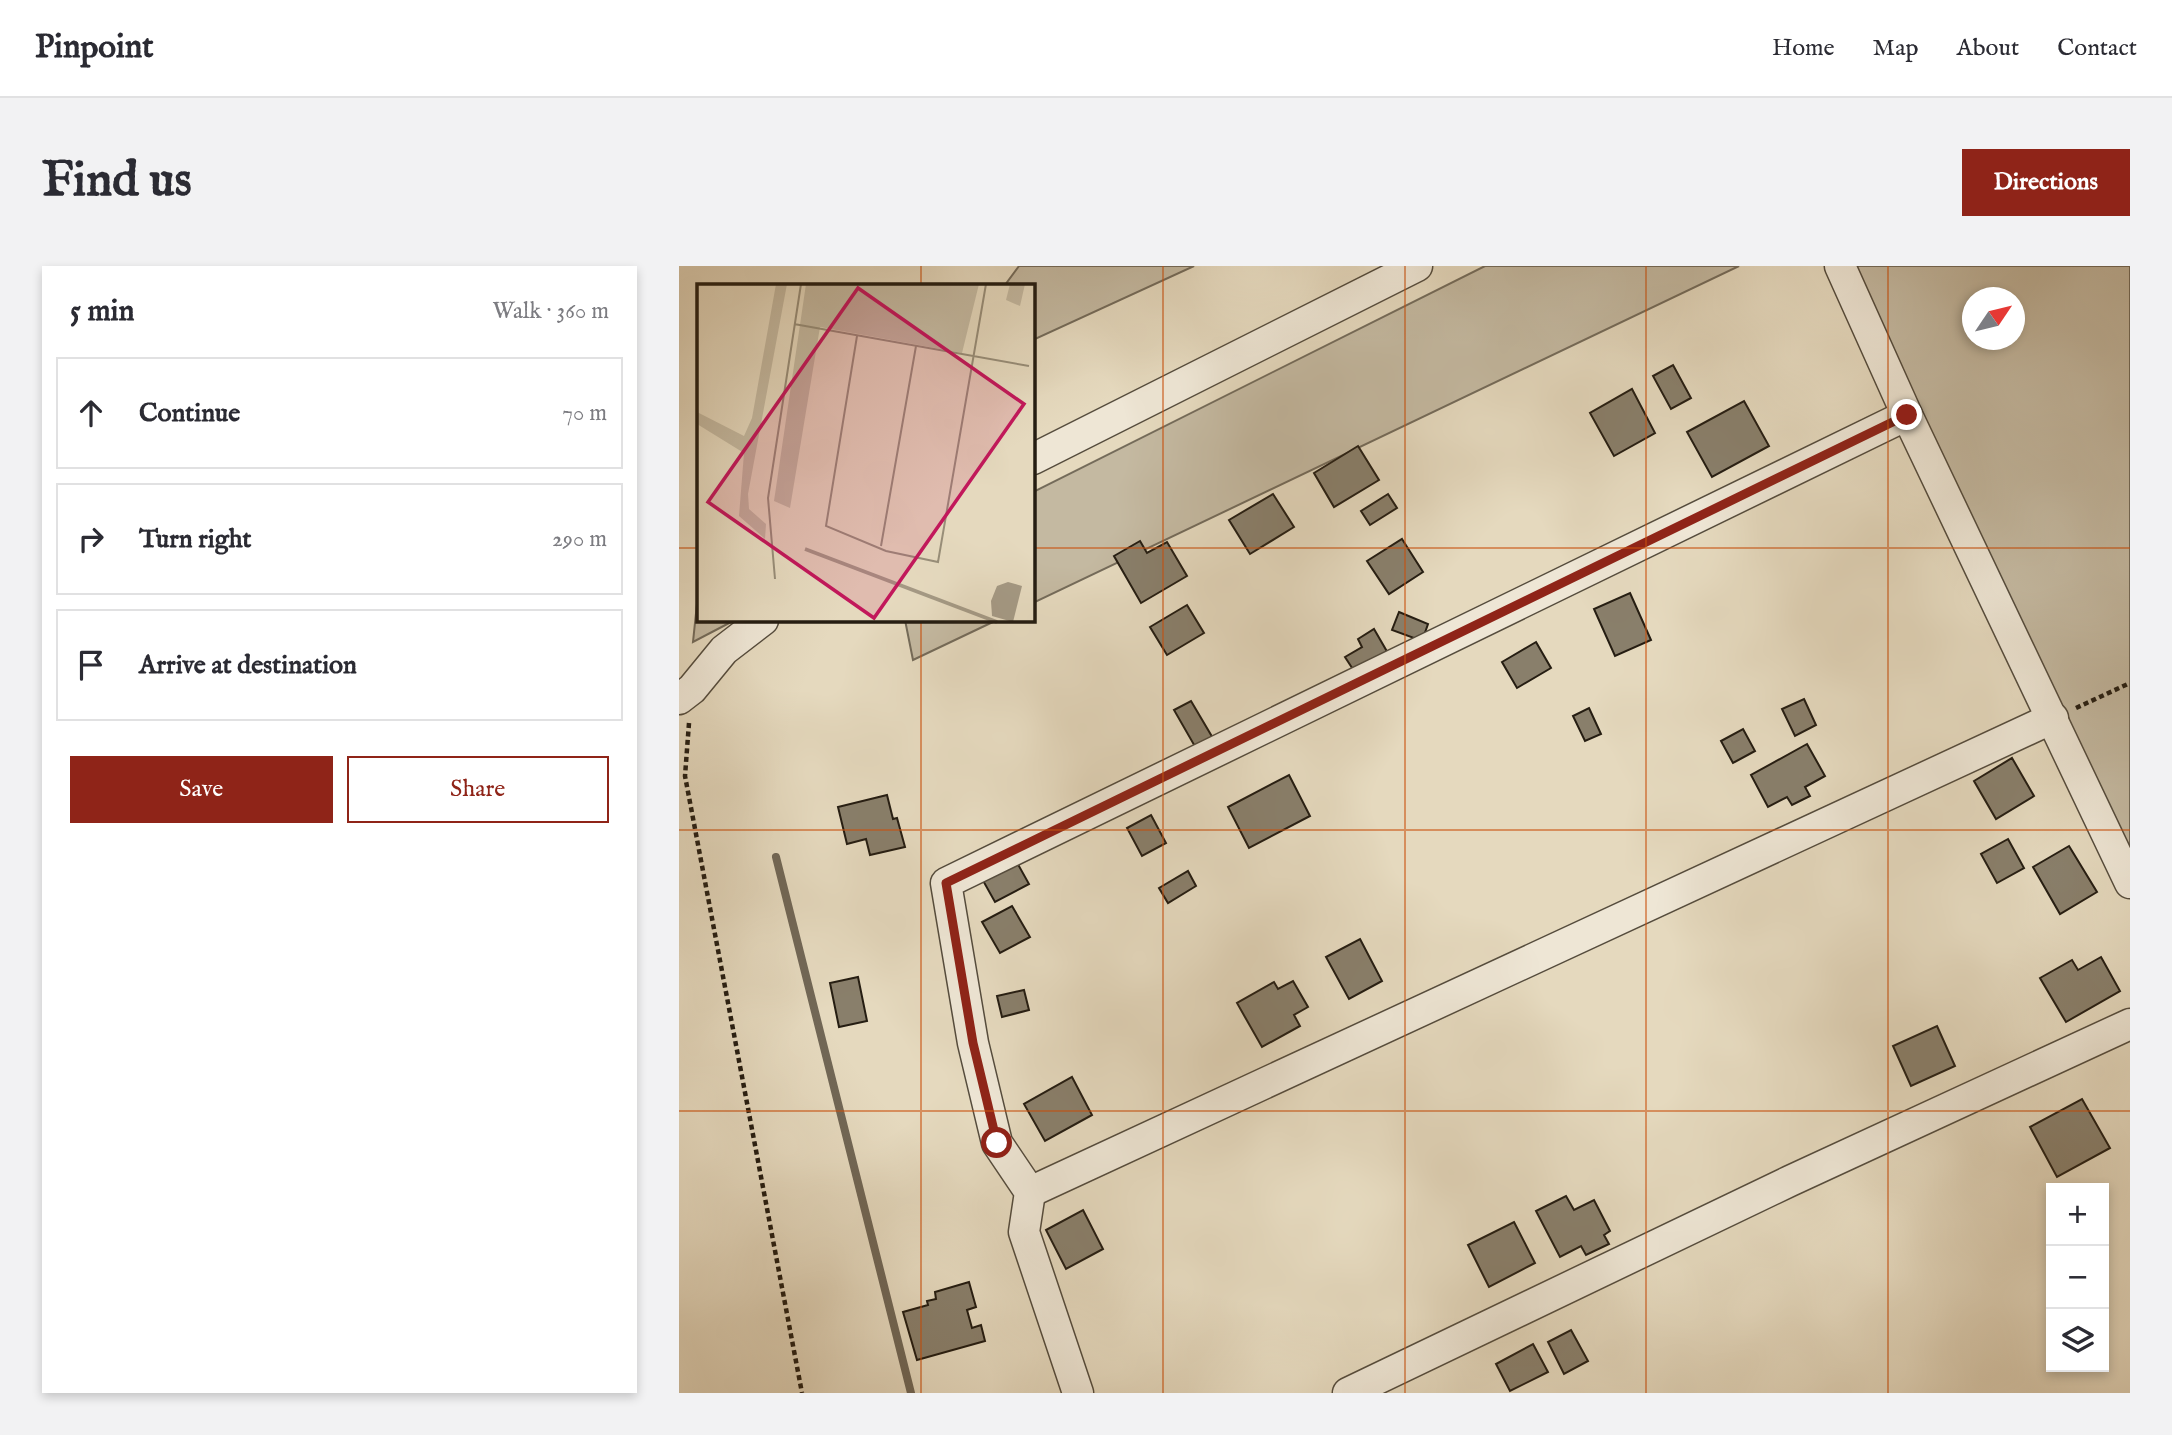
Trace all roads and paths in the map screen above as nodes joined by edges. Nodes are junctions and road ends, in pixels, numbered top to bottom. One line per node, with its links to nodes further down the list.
1 (1417, 266): 4 (street)
2 (1840, 266): 3 (street)
3 (1907, 415): 8 (street); 11 (street)
4 (1034, 458)
5 (762, 621): 7 (street)
6 (2130, 683): 8 (path)
7 (686, 694): 12 (path)
8 (2053, 718): 9 (street); 11 (street)
9 (2130, 883)
10 (2130, 1024): 14 (street)
11 (1030, 1192): 13 (street)
12 (802, 1393)
13 (1078, 1393)
14 (1349, 1393)

